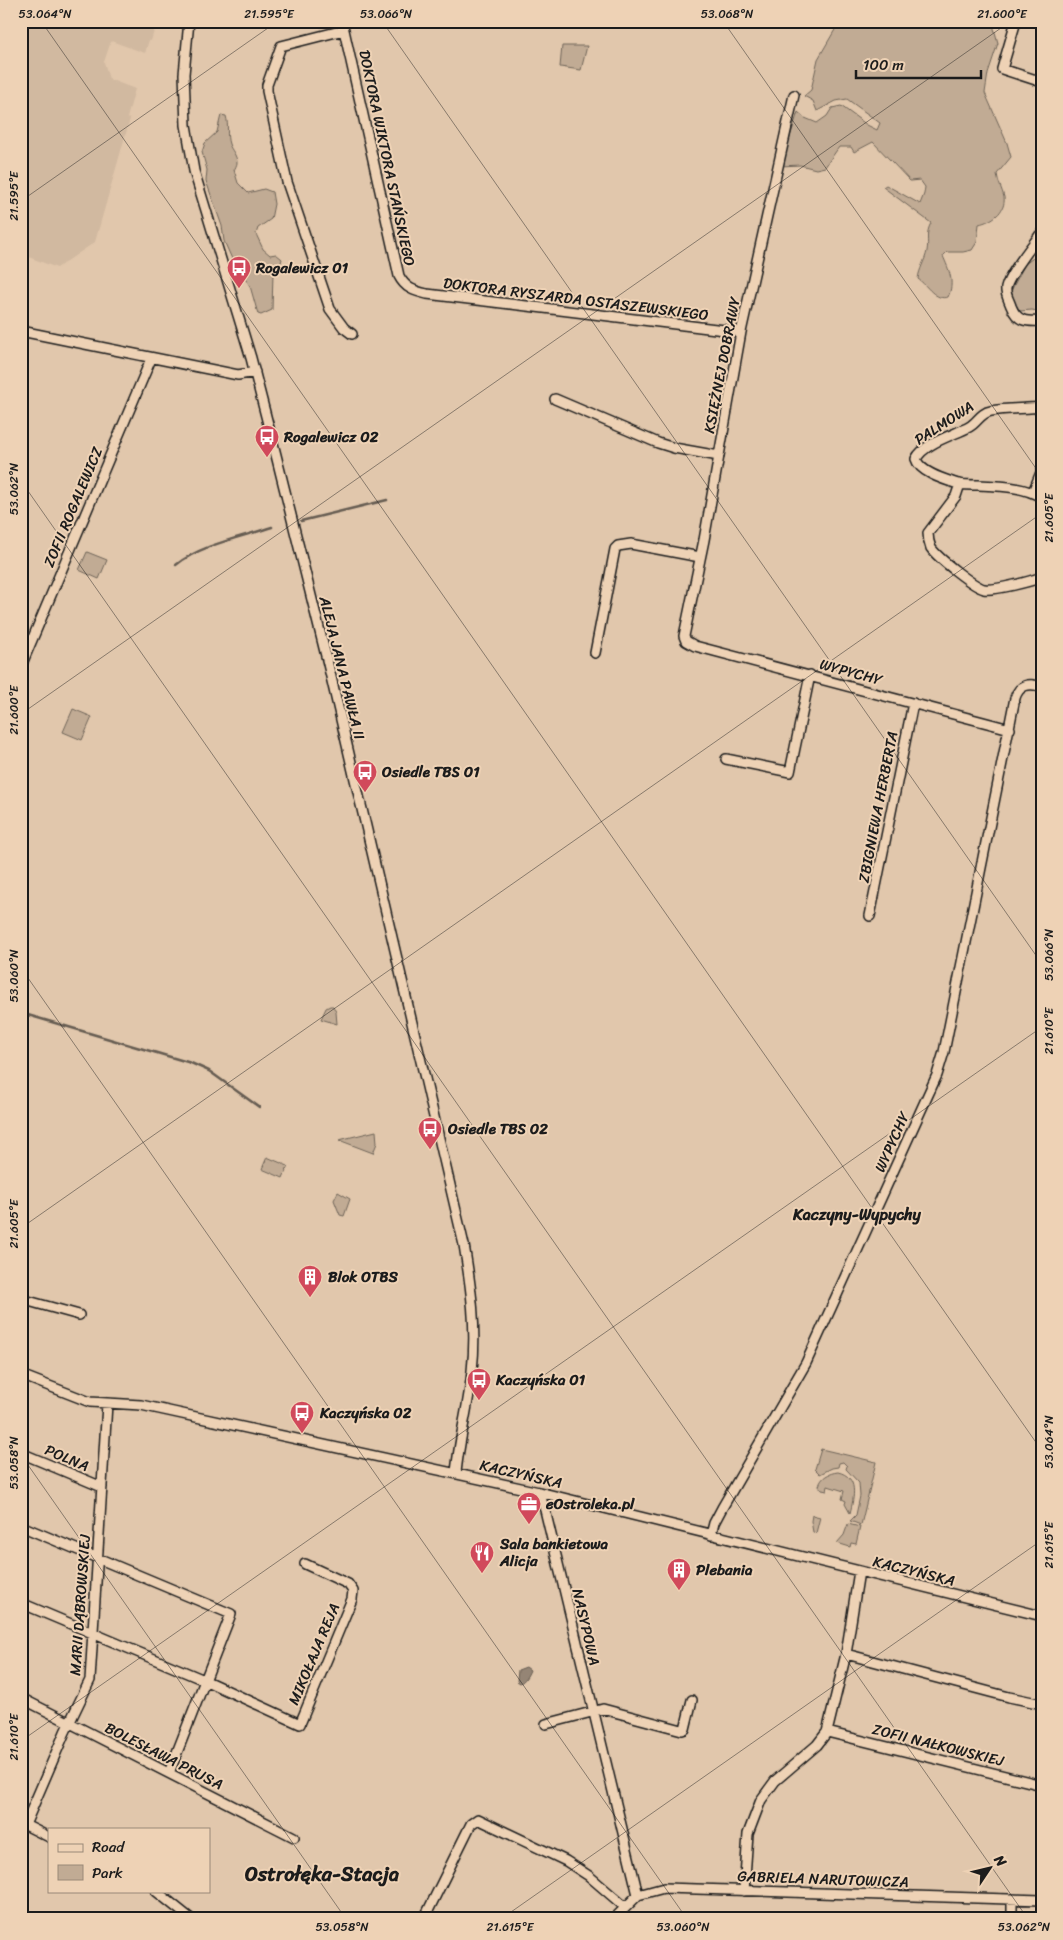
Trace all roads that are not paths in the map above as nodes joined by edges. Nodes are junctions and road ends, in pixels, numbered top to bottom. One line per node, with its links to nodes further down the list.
1 (189, 21): 13 (street, ALEJA JANA PAWŁA II)
2 (1016, 21): 4 (street)
3 (343, 26): 7 (street, DOKTORA WIKTORA STAŃSKIEGO); 11 (street)
4 (1042, 82)
5 (794, 95): 10 (street, KSIĘŻNEJ DOBRAWY)
6 (1042, 232): 8 (street)
7 (409, 288): 10 (street, DOKTORA RYSZARDA OSTASZEWSKIEGO)
8 (1042, 320)
9 (21, 331): 12 (street)
10 (741, 332): 16 (street, KSIĘŻNEJ DOBRAWY)
11 (352, 334)
12 (151, 359): 13 (street); 25 (street, ZOFII ROGALEWICZ)
13 (255, 372): 37 (street, ALEJA JANA PAWŁA II)
14 (555, 400): 16 (street)
15 (1042, 407): 18 (street, PALMOWA)
16 (718, 456): 21 (street, KSIĘŻNEJ DOBRAWY)
17 (1042, 470): 19 (street)
18 (960, 484): 19 (street); 22 (street)
19 (1033, 492): 20 (street)
20 (1042, 498)
21 (700, 557): 23 (street, KSIĘŻNEJ DOBRAWY); 24 (street)
22 (1042, 577)
23 (686, 640): 26 (street, WYPYCHY)
24 (595, 653)
25 (21, 666)
26 (810, 675): 28 (street, WYPYCHY); 30 (street)
27 (1042, 687): 29 (street, WYPYCHY)
28 (913, 703): 29 (street, WYPYCHY); 31 (street, ZBIGNIEWA HERBERTA)
29 (1010, 729): 41 (street, WYPYCHY)
30 (726, 759)
31 (870, 916)
32 (21, 1299): 33 (street)
33 (79, 1315)
34 (21, 1374): 35 (street, KACZYŃSKA)
35 (107, 1404): 37 (street, KACZYŃSKA); 38 (street, MARII DĄBROWSKIEJ)
36 (21, 1453): 38 (street, POLNA)
37 (456, 1473): 39 (street, KACZYŃSKA)
38 (102, 1488): 42 (street, MARII DĄBROWSKIEJ)
39 (539, 1492): 41 (street, KACZYŃSKA); 53 (street, NASYPOWA)
40 (21, 1526): 42 (street)
41 (711, 1535): 44 (street, KACZYŃSKA)
42 (98, 1558): 47 (street, MARII DĄBROWSKIEJ); 49 (street)
43 (305, 1564): 49 (street, MIKOŁAJA REJA)
44 (859, 1571): 46 (street, KACZYŃSKA); 48 (street)
45 (21, 1603): 47 (street)
46 (1042, 1616)
47 (93, 1634): 49 (street); 54 (street, MARII DĄBROWSKIEJ)
48 (846, 1654): 52 (street); 56 (street)
49 (204, 1680): 57 (street)
50 (21, 1698): 54 (street, BOLESŁAWA PRUSA)
51 (692, 1700): 53 (street)
52 (1042, 1704)
53 (592, 1711): 55 (street); 64 (street, NASYPOWA)
54 (70, 1724): 57 (street, BOLESŁAWA PRUSA); 59 (street, MARII DĄBROWSKIEJ)
55 (546, 1724)
56 (827, 1732): 58 (street, ZOFII NAŁKOWSKIEJ); 62 (street)
57 (169, 1773): 61 (street, BOLESŁAWA PRUSA)
58 (1042, 1785)
59 (23, 1824): 60 (street)
60 (48, 1836)
61 (294, 1837)
62 (744, 1891): 64 (street, GABRIELA NARUTOWICZA); 65 (street, GABRIELA NARUTOWICZA)
63 (157, 1892): 68 (street)
64 (638, 1895): 67 (street, GABRIELA NARUTOWICZA)
65 (1012, 1899): 66 (street, GABRIELA NARUTOWICZA); 71 (street)
66 (1042, 1900)
67 (625, 1907): 69 (street); 70 (street, GABRIELA NARUTOWICZA)
68 (191, 1919)
69 (424, 1919)
70 (614, 1919)
71 (1012, 1919)

